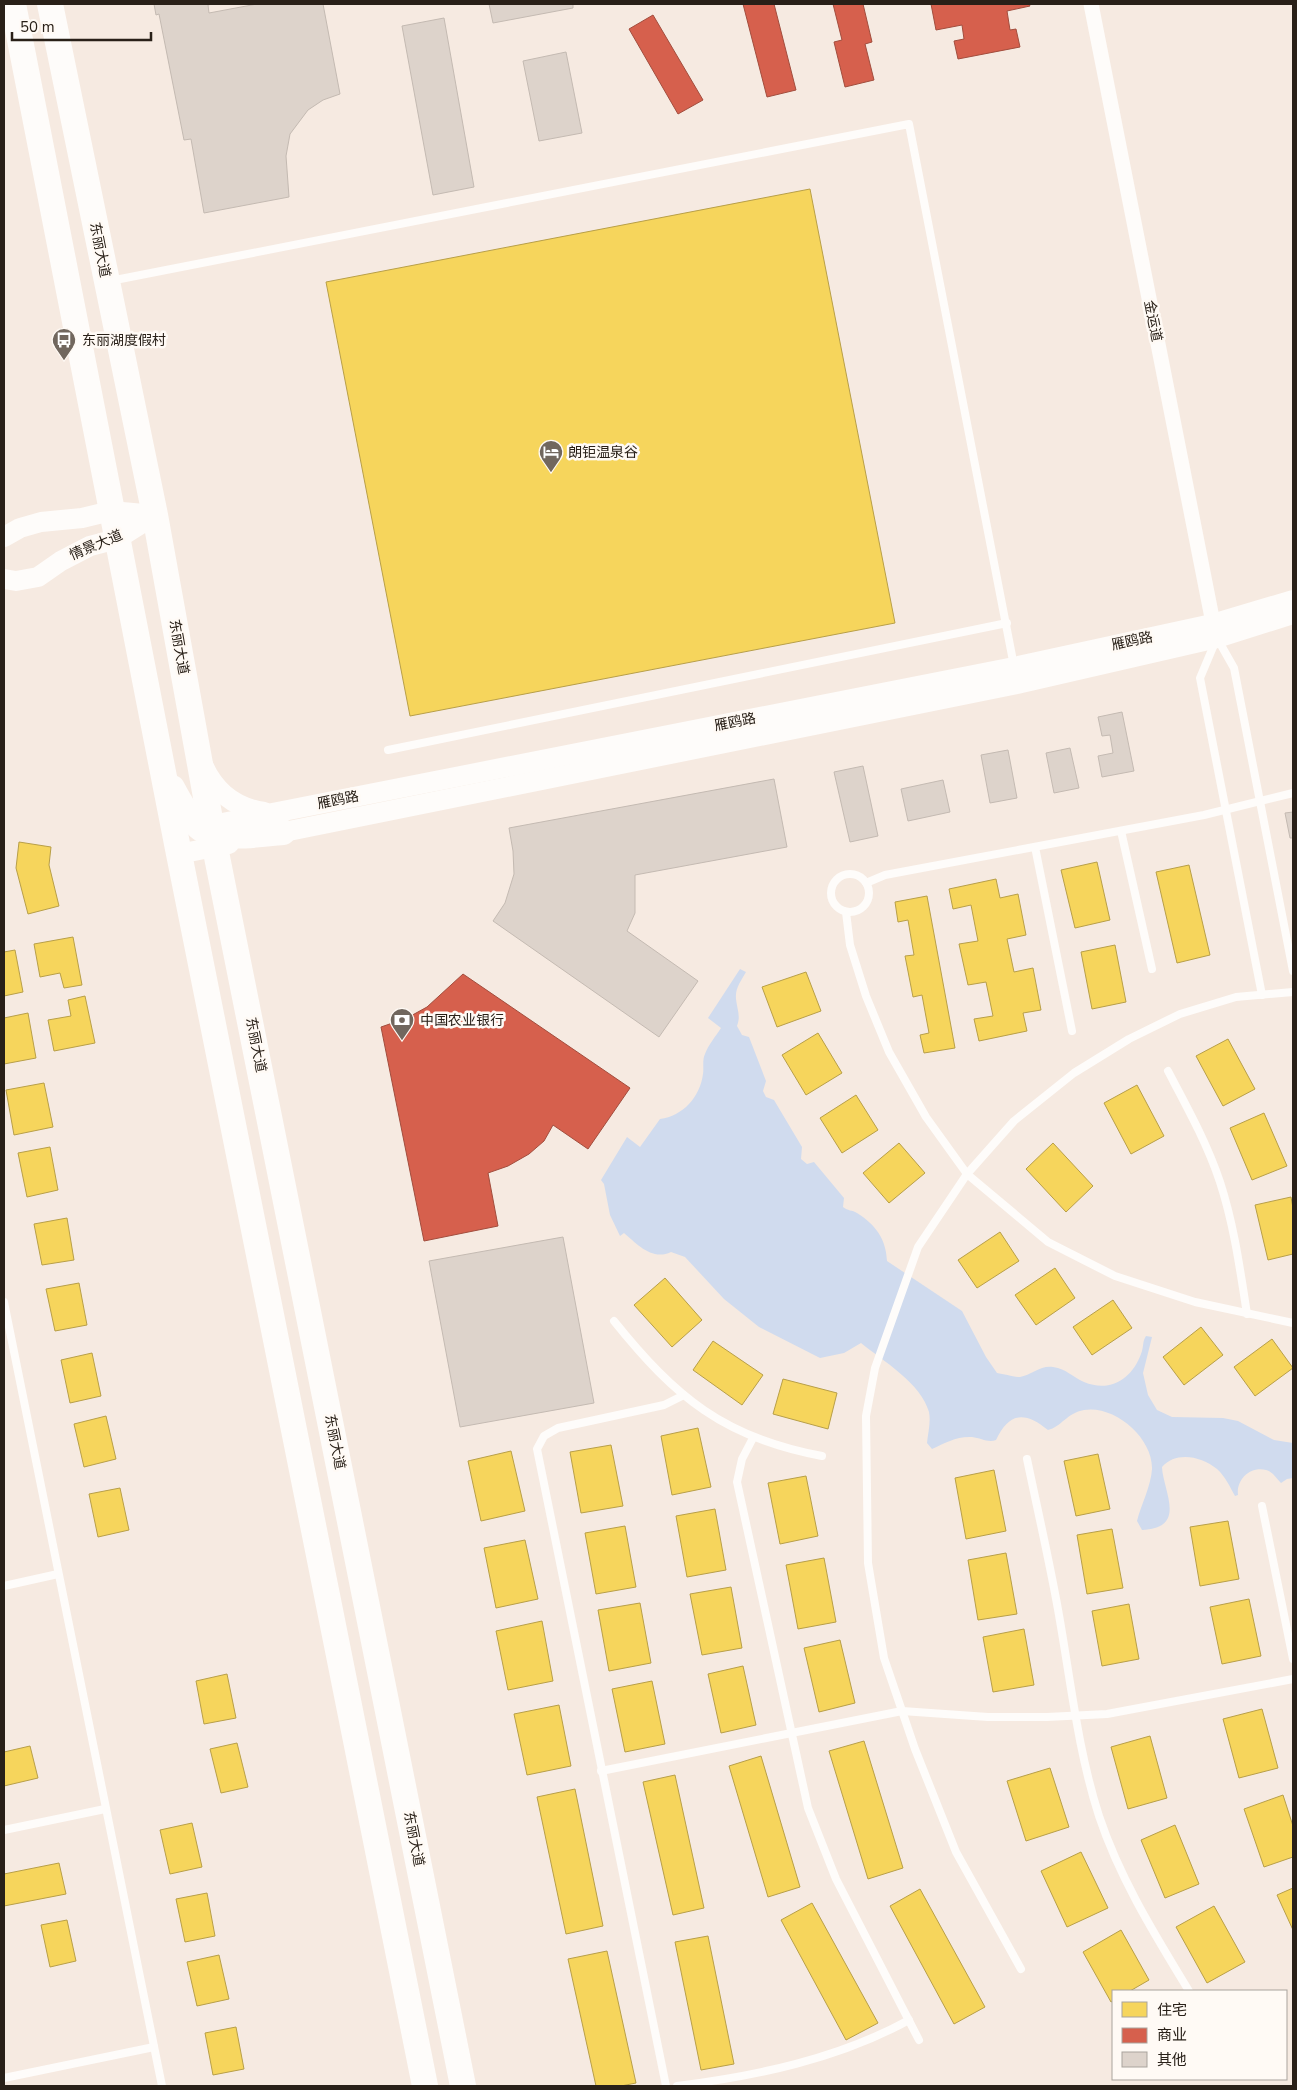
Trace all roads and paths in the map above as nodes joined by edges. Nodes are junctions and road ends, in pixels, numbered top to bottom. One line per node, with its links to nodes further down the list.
1 (13, 4): 5 (highway)
2 (50, 4): 4 (highway, 东丽大道)
3 (1091, 4): 13 (street, 金运道)
4 (106, 282): 6 (highway, 东丽大道); 12 (lane)
5 (112, 511): 6 (street, 情景大道); 7 (street, 情景大道); 8 (highway)
6 (155, 515): 8 (street, 情景大道); 16 (highway, 东丽大道)
7 (4, 537)
8 (117, 539): 9 (street, 情景大道); 22 (highway)
9 (4, 579)
10 (1293, 600): 13 (street, 雁鸥路)
11 (1293, 614): 13 (street, 雁鸥路)
12 (1007, 622): 14 (lane); 15 (lane)
13 (1215, 631): 14 (street, 雁鸥路); 18 (lane); 19 (lane)
14 (1016, 676): 20 (street, 雁鸥路)
15 (388, 750)
16 (199, 756): 20 (street, 雁鸥路); 22 (highway, 东丽大道)
17 (1293, 793): 18 (lane)
18 (1260, 801): 19 (lane); 27 (lane)
19 (1226, 810): 21 (lane); 29 (lane)
20 (281, 822): 22 (highway)
21 (1121, 831): 23 (lane); 26 (lane)
22 (199, 837): 59 (highway, 东丽大道); 60 (highway, 东丽大道)
23 (1035, 847): 24 (lane); 30 (lane)
24 (866, 883): 25 (lane); 25 (lane)
25 (846, 912): 32 (lane)
26 (1152, 969)
27 (1293, 970)
28 (1293, 992): 29 (lane)
29 (1262, 995): 32 (lane)
30 (1072, 1031)
31 (1168, 1071): 34 (lane)
32 (967, 1174): 34 (lane); 46 (lane)
33 (4, 1302): 42 (lane)
34 (1247, 1314): 36 (lane)
35 (614, 1321): 37 (lane)
36 (1293, 1323)
37 (682, 1396): 38 (lane); 49 (lane)
38 (753, 1438): 39 (lane); 48 (lane)
39 (822, 1456)
40 (1027, 1459): 47 (lane)
41 (1262, 1506): 44 (lane)
42 (58, 1574): 43 (lane); 50 (lane)
43 (4, 1586)
44 (1293, 1659)
45 (1293, 1679): 47 (lane)
46 (902, 1711): 47 (lane); 48 (lane); 52 (lane)
47 (1075, 1716): 53 (lane)
48 (791, 1735): 49 (lane); 54 (lane)
49 (601, 1771): 61 (lane)
50 (105, 1809): 51 (lane); 56 (lane)
51 (4, 1830)
52 (1021, 1969)
53 (1188, 1990)
54 (909, 2020): 55 (lane); 62 (lane)
55 (919, 2040)
56 (154, 2048): 57 (lane); 58 (lane)
57 (4, 2078)
58 (162, 2086)
59 (425, 2086)
60 (463, 2086)
61 (666, 2086)
62 (677, 2086)

